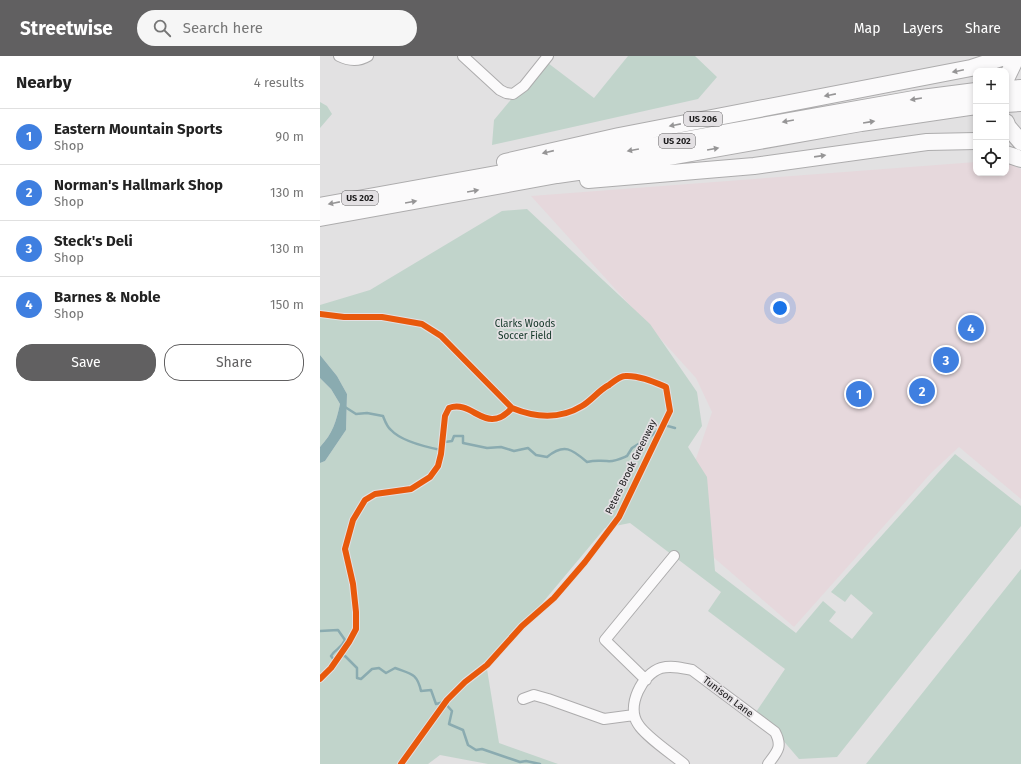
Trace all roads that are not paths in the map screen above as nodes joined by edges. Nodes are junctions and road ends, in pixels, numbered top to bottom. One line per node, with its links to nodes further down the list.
1 (339, 56): 2 (street)
2 (368, 56)
3 (463, 56): 4 (street)
4 (548, 56)
5 (1008, 56): 25 (highway, US 206, one-way to 25)
6 (1017, 56): 7 (highway)
7 (1009, 73)
8 (1021, 88): 9 (highway)
9 (1009, 89)
10 (973, 92): 11 (highway, US 202)
11 (956, 101): 14 (highway, US 202); 24 (highway, US 202, one-way to 11); 25 (highway, US 202, one-way to 25)
12 (1021, 103): 13 (highway)
13 (1009, 104)
14 (973, 105)
15 (1009, 128): 17 (highway)
16 (973, 141): 21 (highway)
17 (1021, 142)
18 (1009, 144): 19 (highway)
19 (1021, 146)
20 (973, 150): 21 (highway)
21 (855, 151): 24 (highway, one-way to 21)
22 (1009, 155): 23 (highway)
23 (1021, 159)
24 (523, 182): 27 (highway, US 202, one-way to 24)
25 (400, 192): 26 (highway, US 202, one-way to 26)
26 (320, 206)
27 (320, 218)
28 (674, 556): 29 (street)
29 (646, 680): 31 (street, Tunison Lane); 33 (street, Tunison Lane)
30 (523, 699): 31 (street)
31 (634, 715): 32 (street)
32 (684, 764)
33 (768, 764)

